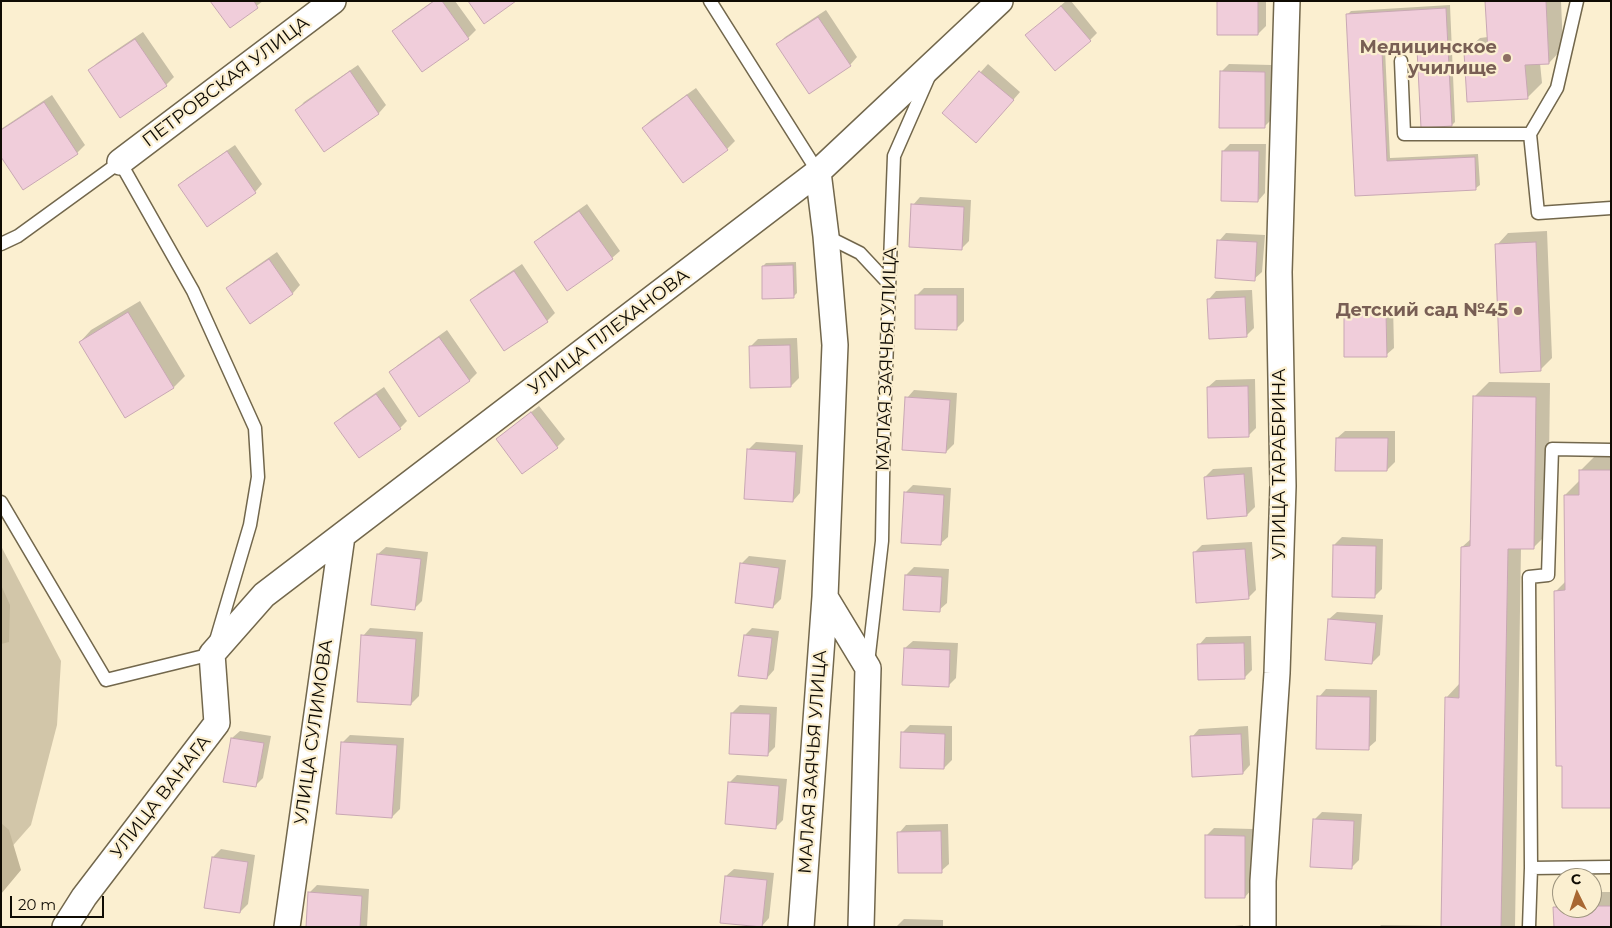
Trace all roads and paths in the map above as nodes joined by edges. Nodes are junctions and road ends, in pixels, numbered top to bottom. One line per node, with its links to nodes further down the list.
1 (332, 1): 9 (street, ПЕТРОВСКАЯ УЛИЦА)
2 (710, 1): 10 (lane)
3 (1000, 1): 6 (street, УЛИЦА ПЛЕХАНОВА)
4 (1286, 1): 27 (street, УЛИЦА ТАРАБРИНА)
5 (1577, 1): 8 (lane)
6 (938, 58): 10 (street, УЛИЦА ПЛЕХАНОВА); 14 (lane, МАЛАЯ ЗАЯЧЬЯ УЛИЦА)
7 (1401, 61): 8 (lane)
8 (1530, 134): 11 (lane)
9 (120, 162): 13 (lane); 19 (lane)
10 (818, 172): 12 (street, МАЛАЯ ЗАЯЧЬЯ УЛИЦА); 17 (street, УЛИЦА ПЛЕХАНОВА)
11 (1611, 208)
12 (826, 236): 14 (lane); 18 (street, МАЛАЯ ЗАЯЧЬЯ УЛИЦА)
13 (1, 244)
14 (889, 284): 20 (lane, МАЛАЯ ЗАЯЧЬЯ УЛИЦА)
15 (1611, 450): 22 (lane)
16 (1, 502): 19 (lane)
17 (342, 536): 19 (street, УЛИЦА ПЛЕХАНОВА); 24 (street, УЛИЦА СУЛИМОВА)
18 (825, 597): 20 (street, МАЛАЯ ЗАЯЧЬЯ УЛИЦА); 25 (street, МАЛАЯ ЗАЯЧЬЯ УЛИЦА)
19 (212, 654): 23 (street, УЛИЦА ВАНАГА)
20 (868, 668): 26 (street, МАЛАЯ ЗАЯЧЬЯ УЛИЦА)
21 (1611, 867): 22 (lane)
22 (1531, 868): 28 (lane)
23 (65, 927)
24 (287, 927)
25 (801, 927)
26 (861, 927)
27 (1263, 927)
28 (1528, 927)

